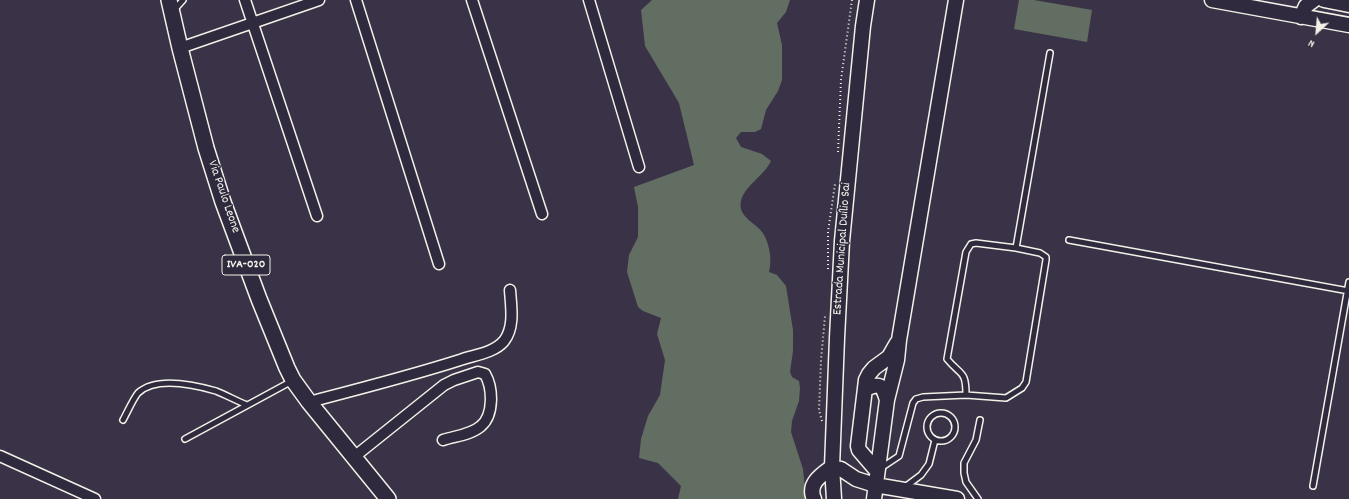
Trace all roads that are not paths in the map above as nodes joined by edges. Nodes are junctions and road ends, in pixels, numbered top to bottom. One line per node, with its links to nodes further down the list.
1 (183, 0): 14 (lane)
2 (245, 0): 16 (street)
3 (319, 0): 16 (street)
4 (356, 0): 25 (street)
5 (472, 0): 21 (street)
6 (590, 0): 20 (street)
7 (867, 0): 45 (street, Estrada Municipal Duílio Sai)
8 (956, 0): 29 (street)
9 (1212, 0): 12 (street)
10 (1314, 0): 15 (street)
11 (1324, 0): 13 (street)
12 (1265, 4): 15 (street)
13 (1349, 5)
14 (170, 6): 18 (main road, Via Paulo Leone / IVA-020)
15 (1301, 16): 17 (street)
16 (252, 23): 18 (street); 22 (street)
17 (1349, 25)
18 (180, 48): 30 (main road, Via Paulo Leone / IVA-020)
19 (1050, 53): 24 (lane)
20 (639, 166)
21 (542, 214)
22 (316, 216)
23 (1069, 240): 28 (lane)
24 (1016, 248): 32 (lane); 32 (lane)
25 (439, 264)
26 (1349, 282): 28 (lane)
27 (510, 290): 34 (street)
28 (1348, 291): 48 (lane)
29 (899, 340): 31 (street); 33 (street)
30 (293, 380): 34 (main road, Via Paulo Leone / IVA-020); 35 (lane)
31 (865, 389): 33 (street); 44 (street)
32 (966, 395): 46 (lane)
33 (887, 400): 41 (street)
34 (309, 402): 43 (main road, Via Paulo Leone / IVA-020)
35 (247, 405): 36 (lane); 38 (lane)
36 (123, 420)
37 (980, 420): 57 (lane)
38 (184, 439)
39 (443, 440): 43 (street)
40 (935, 440): 40 (lane); 49 (lane)
41 (881, 446): 44 (street); 46 (street)
42 (0, 456): 50 (street)
43 (354, 457): 52 (main road, Via Paulo Leone / IVA-020)
44 (865, 457): 46 (street)
45 (832, 467): 47 (street); 53 (street); 54 (street, Estrada Municipal Duílio Sai)
46 (877, 471): 47 (street)
47 (875, 485): 49 (street); 55 (street)
48 (1313, 486)
49 (902, 489): 56 (street)
50 (78, 495): 51 (street)
51 (95, 499)
52 (388, 499)
53 (814, 499)
54 (834, 499)
55 (874, 499)
56 (957, 499)
57 (978, 499)

